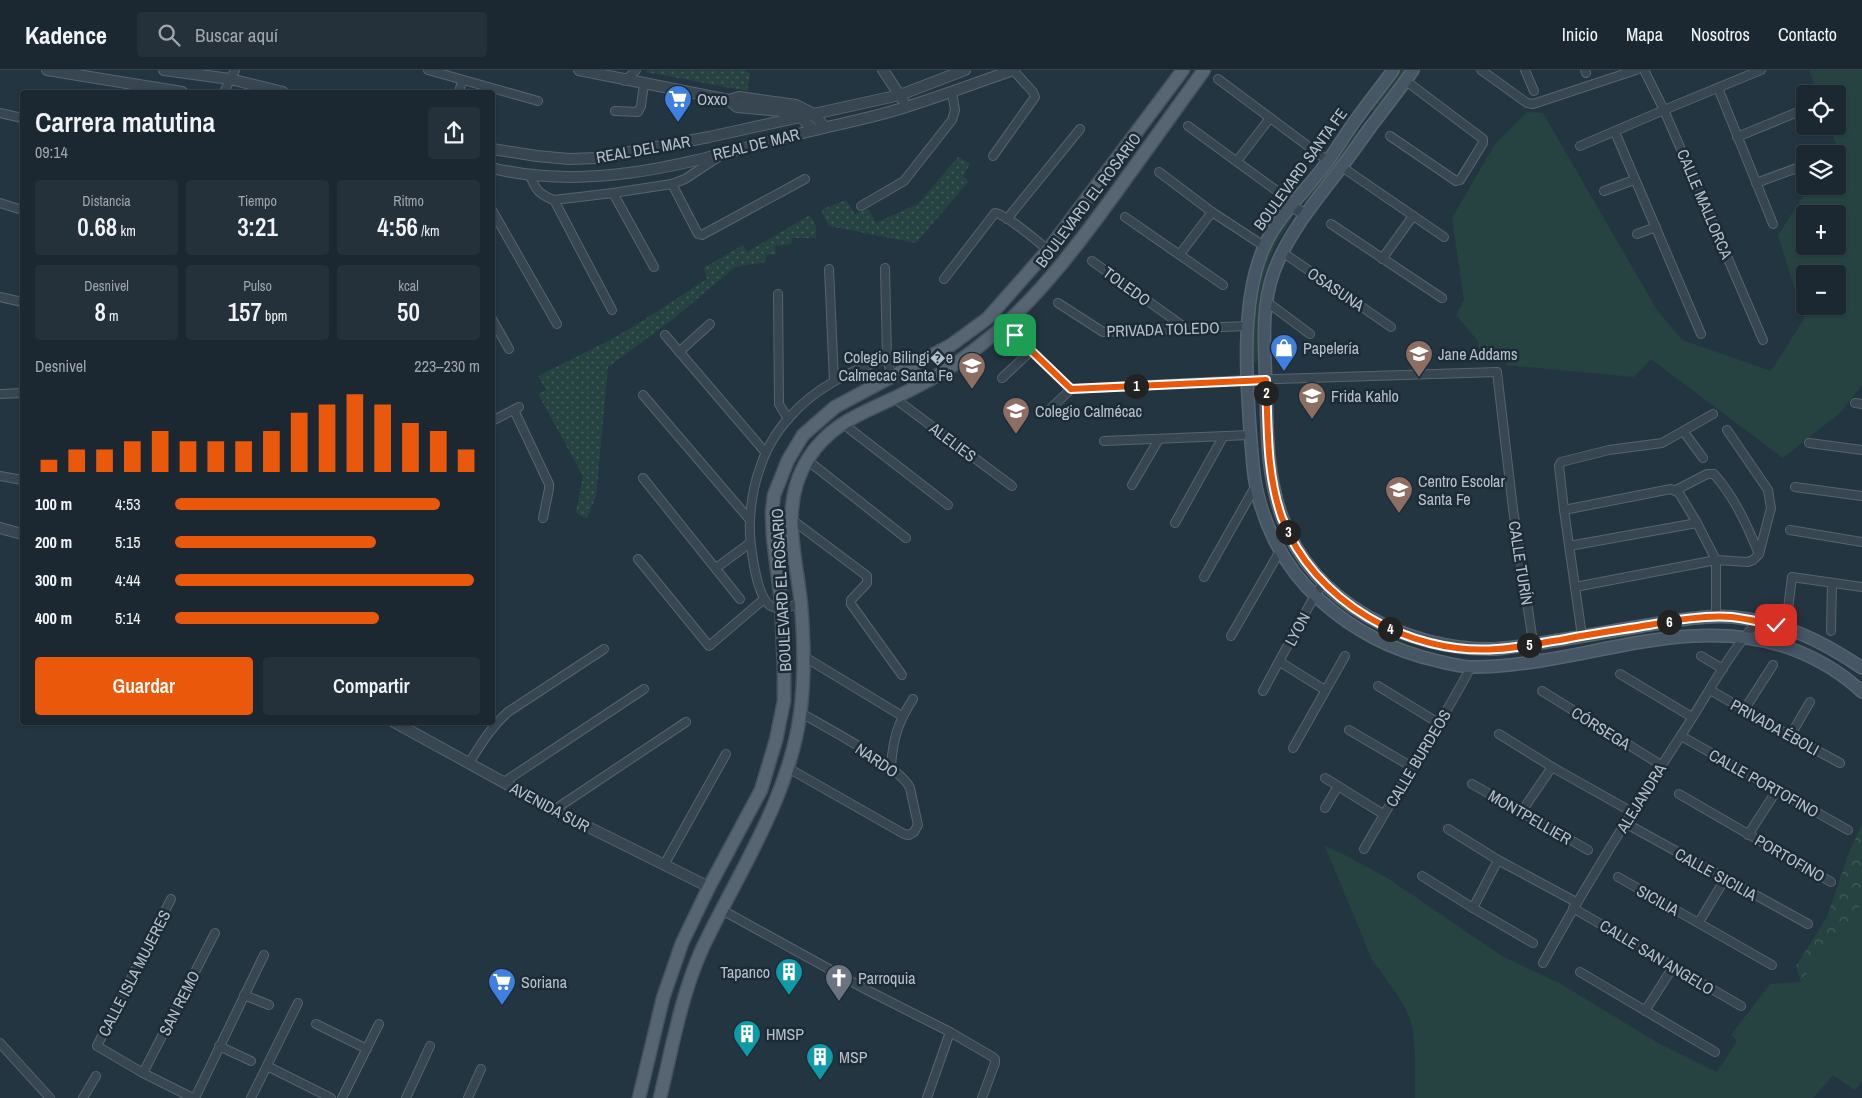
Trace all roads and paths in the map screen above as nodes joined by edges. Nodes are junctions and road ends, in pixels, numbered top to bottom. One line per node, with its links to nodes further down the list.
1 (47, 70): 25 (street)
2 (164, 70): 18 (street)
3 (428, 70): 20 (street)
4 (579, 70): 21 (street)
5 (636, 70): 21 (street)
6 (883, 70): 31 (street)
7 (965, 70): 31 (street, REAL DEL MAR)
8 (1013, 70): 29 (street, REAL DE MAR); 55 (street)
9 (1183, 70): 87 (main road, BOULEVARD EL ROSARIO)
10 (1204, 70): 128 (main road, BOULEVARD EL ROSARIO)
11 (1393, 70): 41 (main road, BOULEVARD SANTA FE)
12 (1413, 70): 22 (main road, BOULEVARD SANTA FE)
13 (1481, 70): 15 (street)
14 (1525, 70): 30 (street)
15 (1636, 70)
16 (1644, 70): 35 (street, CALLE MALLORCA)
17 (1761, 70): 24 (street)
18 (232, 75): 26 (street); 27 (street)
19 (1218, 79): 43 (street)
20 (462, 81): 28 (street); 33 (street)
21 (625, 81): 23 (street)
22 (1406, 81): 46 (main road, BOULEVARD SANTA FE); 50 (street)
23 (644, 84): 32 (street); 36 (street)
24 (1718, 88): 35 (street); 51 (street)
25 (170, 90)
26 (225, 90)
27 (276, 90)
28 (460, 90)
29 (952, 92): 34 (street, REAL DE MAR); 72 (street)
30 (1534, 92)
31 (900, 95): 34 (street); 39 (street, REAL DEL MAR)
32 (729, 100): 39 (street); 40 (street)
33 (538, 101)
34 (908, 107): 45 (street, REAL DE MAR)
35 (1664, 110): 49 (street); 114 (street, CALLE MALLORCA)
36 (615, 111)
37 (1796, 112): 51 (street)
38 (0, 113): 42 (street)
39 (812, 113): 40 (street, REAL DEL MAR); 45 (street)
40 (800, 116): 48 (street); 53 (street, REAL DEL MAR)
41 (1357, 117): 46 (street); 57 (main road, BOULEVARD SANTA FE)
42 (20, 118)
43 (1270, 118): 56 (street); 57 (street)
44 (1188, 126): 56 (street)
45 (825, 127): 48 (street, REAL DE MAR)
46 (1370, 127): 58 (main road, BOULEVARD SANTA FE)
47 (1080, 129): 80 (street)
48 (813, 130): 54 (street, REAL DE MAR)
49 (1615, 132): 52 (street); 64 (street)
50 (1390, 136)
51 (1737, 136): 65 (street)
52 (1580, 146)
53 (495, 149)
54 (726, 153): 62 (street, REAL DE MAR); 66 (street)
55 (993, 156)
56 (1237, 160): 67 (street)
57 (1328, 161): 73 (main road, BOULEVARD SANTA FE)
58 (1342, 167): 76 (main road, BOULEVARD SANTA FE); 79 (street)
59 (1796, 168): 65 (street)
60 (495, 171): 62 (street, REAL DE MAR)
61 (1159, 172): 75 (street)
62 (530, 174): 70 (street)
63 (805, 179): 66 (street)
64 (1634, 180): 68 (street); 83 (street)
65 (1756, 183): 82 (street)
66 (672, 184): 69 (street)
67 (1277, 191)
68 (1604, 191)
69 (612, 193): 70 (street); 92 (street)
70 (554, 200): 103 (street)
71 (0, 203): 74 (street)
72 (861, 206)
73 (1292, 206): 76 (street); 86 (main road, BOULEVARD SANTA FE)
74 (20, 209)
75 (1212, 212): 86 (street); 89 (street)
76 (1304, 214): 88 (main road, BOULEVARD SANTA FE)
77 (495, 215): 105 (street)
78 (1125, 216): 89 (street)
79 (1413, 216): 85 (street); 90 (street)
80 (1007, 219): 87 (street); 95 (street)
81 (1330, 224): 90 (street)
82 (1773, 224)
83 (1656, 227): 84 (street); 111 (street)
84 (1637, 234)
85 (1444, 237)
86 (1264, 246): 107 (main road, BOULEVARD SANTA FE)
87 (1048, 250): 119 (main road, BOULEVARD EL ROSARIO)
88 (1282, 252): 101 (main road, BOULEVARD SANTA FE); 108 (street, OSASUNA)
89 (1180, 254): 96 (street)
90 (1382, 259): 99 (street)
91 (1092, 261): 109 (street, TOLEDO)
92 (654, 267)
93 (830, 268): 123 (street)
94 (885, 268): 118 (street)
95 (944, 279)
96 (1224, 286)
97 (778, 294): 132 (street)
98 (0, 297): 100 (street)
99 (1442, 298)
100 (20, 302)
101 (1267, 302): 110 (street); 122 (main road, BOULEVARD SANTA FE)
102 (1058, 303): 109 (street, PRIVADA TOLEDO)
103 (612, 310)
104 (495, 324): 115 (street)
105 (557, 324)
106 (710, 324): 117 (street)
107 (1247, 326): 109 (street, PRIVADA TOLEDO); 121 (main road, BOULEVARD SANTA FE)
108 (1391, 326)
109 (1187, 329)
110 (1310, 334)
111 (1700, 334)
112 (665, 335): 117 (street)
113 (1015, 335): 116 (street)
114 (1763, 340)
115 (509, 349)
116 (1031, 351): 120 (street); 124 (street)
117 (679, 352): 142 (street)
118 (887, 358): 119 (street); 123 (street)
119 (892, 378): 182 (main road, BOULEVARD EL ROSARIO)
120 (1002, 378)
121 (1248, 380): 122 (street, CALLE TURÍN); 124 (street, CALLE TURÍN); 136 (main road, BOULEVARD SANTA FE)
122 (1266, 380): 174 (main road, BOULEVARD SANTA FE); 190 (street, CALLE TURÍN)
123 (834, 381): 132 (street)
124 (1071, 389): 129 (street)
125 (20, 393): 126 (street)
126 (0, 394)
127 (643, 395): 158 (street)
128 (894, 398): 133 (main road, BOULEVARD EL ROSARIO); 149 (street, ALELIES)
129 (1047, 412)
130 (1713, 414): 135 (street)
131 (495, 419): 156 (street)
132 (788, 419): 142 (street)
133 (842, 423): 144 (main road, BOULEVARD EL ROSARIO); 154 (street)
134 (1727, 430): 169 (street)
135 (1684, 432): 143 (street); 155 (street)
136 (1250, 436): 137 (street); 150 (main road, BOULEVARD SANTA FE)
137 (1223, 437): 138 (street); 159 (street)
138 (1159, 439): 139 (street); 148 (street)
139 (1104, 441)
140 (1809, 443): 141 (street)
141 (1862, 450)
142 (766, 454): 158 (street)
143 (1703, 458)
144 (807, 460): 157 (main road, BOULEVARD EL ROSARIO); 164 (street)
145 (0, 476): 147 (street)
146 (643, 478): 172 (street)
147 (20, 480)
148 (1132, 485)
149 (1012, 486)
150 (1255, 487): 168 (main road, BOULEVARD SANTA FE); 173 (street)
151 (1795, 487): 153 (street)
152 (1676, 490): 155 (street); 160 (street); 169 (street)
153 (1862, 496)
154 (948, 505)
155 (1564, 510): 167 (street)
156 (543, 518)
157 (790, 518): 181 (main road, BOULEVARD EL ROSARIO); 202 (street)
158 (750, 520): 166 (street)
159 (1175, 523)
160 (1698, 523): 167 (street); 171 (street)
161 (0, 528): 163 (street)
162 (1790, 530): 165 (street)
163 (20, 533)
164 (906, 538)
165 (1862, 542)
166 (750, 543): 172 (street); 180 (street)
167 (1569, 546): 176 (street)
168 (1280, 551): 178 (main road, BOULEVARD SANTA FE); 187 (street)
169 (1759, 554): 171 (street)
170 (638, 559): 180 (street)
171 (1716, 560): 176 (street); 184 (street)
172 (716, 568): 179 (street)
173 (1204, 577)
174 (1324, 582): 178 (street, LYON); 190 (main road, BOULEVARD SANTA FE)
175 (1832, 583): 177 (street); 183 (street); 186 (street)
176 (1574, 587): 188 (street)
177 (1862, 587)
178 (1315, 596): 195 (street, LYON); 198 (main road, BOULEVARD SANTA FE)
179 (740, 599)
180 (764, 599): 182 (street)
181 (801, 603): 182 (street); 192 (main road, BOULEVARD EL ROSARIO)
182 (782, 609): 257 (main road, BOULEVARD EL ROSARIO)
183 (1788, 609)
184 (1716, 617): 185 (main road, BOULEVARD SANTA FE); 188 (main road, BOULEVARD SANTA FE)
185 (1758, 621): 189 (street, ALEJANDRA); 199 (main road, BOULEVARD SANTA FE)
186 (1831, 631)
187 (1232, 636)
188 (1582, 636): 190 (main road, BOULEVARD SANTA FE)
189 (1744, 636): 196 (main road, BOULEVARD SANTA FE); 200 (street, ALEJANDRA); 209 (main road, BOULEVARD SANTA FE)
190 (1534, 644): 196 (street)
191 (604, 649): 217 (street)
192 (803, 656): 213 (main road, BOULEVARD EL ROSARIO); 214 (street)
193 (1345, 656): 205 (street)
194 (1701, 656): 200 (street)
195 (1280, 662): 205 (street, LYON); 207 (street, LYON)
196 (1536, 662): 198 (main road, BOULEVARD SANTA FE)
197 (1773, 665): 212 (street)
198 (1470, 667): 218 (street, CALLE BURDEOS)
199 (1862, 668)
200 (1723, 669): 206 (street, ALEJANDRA)
201 (1620, 674): 215 (street)
202 (902, 675)
203 (1378, 686): 218 (street)
204 (644, 688): 235 (street)
205 (1325, 690): 225 (street)
206 (1710, 690): 212 (street, PRIVADA ÉBOLI); 215 (street, ALEJANDRA)
207 (1263, 691)
208 (1542, 691): 229 (street, CÓRSEGA)
209 (1862, 692)
210 (913, 699): 214 (street)
211 (1810, 702): 224 (street)
212 (1744, 710): 224 (street, PRIVADA ÉBOLI)
213 (801, 713): 230 (street, NARDO); 233 (main road, BOULEVARD EL ROSARIO)
214 (902, 716): 230 (street)
215 (1692, 717): 223 (street, ALEJANDRA)
216 (686, 722): 241 (street)
217 (495, 723)
218 (1440, 724): 231 (street, CALLE BURDEOS)
219 (399, 725): 227 (street, AVENIDA SUR)
220 (494, 725): 227 (street)
221 (1349, 730): 231 (street)
222 (1500, 734): 232 (street)
223 (1681, 736): 229 (street, ALEJANDRA); 238 (street, CALLE PORTOFINO)
224 (1790, 736): 228 (street, PRIVADA ÉBOLI)
225 (1293, 748)
226 (726, 754): 252 (street)
227 (469, 763): 235 (street, AVENIDA SUR)
228 (1840, 763)
229 (1661, 765): 243 (street, ALEJANDRA)
230 (891, 766): 233 (street, NARDO)
231 (1412, 767): 244 (street, CALLE BURDEOS)
232 (1552, 767): 242 (street); 243 (street)
233 (788, 768): 261 (main road, BOULEVARD EL ROSARIO)
234 (1325, 778): 237 (street)
235 (504, 782): 241 (street, AVENIDA SUR)
236 (1472, 784): 242 (street, MONTPELLIER)
237 (1338, 786): 240 (street); 244 (street)
238 (1777, 790): 247 (street, CALLE PORTOFINO); 248 (street, PORTOFINO)
239 (1679, 794): 248 (street, PORTOFINO)
240 (1325, 808)
241 (554, 810): 252 (street, AVENIDA SUR)
242 (1522, 811): 250 (street, MONTPELLIER)
243 (1632, 812): 245 (street, ALEJANDRA)
244 (1383, 814): 249 (street, CALLE BURDEOS)
245 (1625, 823): 255 (street, CALLE SICILIA); 259 (street, ALEJANDRA)
246 (1448, 829): 251 (street, CALLE SAN ANGELO)
247 (1848, 830)
248 (1748, 835): 256 (street, PORTOFINO)
249 (1364, 849)
250 (1588, 850)
251 (1498, 860): 259 (street, CALLE SAN ANGELO); 260 (street)
252 (664, 866): 257 (street, AVENIDA SUR)
253 (1422, 876): 260 (street)
254 (1618, 877): 262 (street, SICILIA)
255 (1725, 879): 262 (street, SICILIA); 263 (street, CALLE SICILIA)
256 (1831, 882)
257 (709, 887): 272 (main road, BOULEVARD EL ROSARIO)
258 (171, 899): 289 (street, CALLE ISLA MUJERES)
259 (1575, 905): 267 (street, ALEJANDRA); 269 (street, CALLE SAN ANGELO)
260 (1473, 908): 265 (street)
261 (722, 910): 275 (main road, BOULEVARD EL ROSARIO); 280 (street)
262 (1698, 922): 268 (street, SICILIA)
263 (1808, 924)
264 (214, 933): 289 (street, SAN REMO)
265 (1533, 943)
266 (264, 955): 271 (street)
267 (1543, 964)
268 (1772, 965)
269 (1673, 967): 276 (street, CALLE SAN ANGELO); 277 (street)
270 (1580, 972): 277 (street)
271 (244, 995): 274 (street); 282 (street)
272 (663, 998): 275 (main road); 299 (main road, BOULEVARD EL ROSARIO)
273 (298, 1003): 287 (street)
274 (269, 1005)
275 (682, 1005): 300 (main road, BOULEVARD EL ROSARIO)
276 (1740, 1006)
277 (1645, 1011): 285 (street)
278 (316, 1024): 284 (street)
279 (379, 1024): 284 (street)
280 (950, 1032): 301 (street); 302 (street)
281 (0, 1043): 291 (street)
282 (219, 1046): 286 (street); 293 (street)
283 (430, 1046): 297 (street)
284 (368, 1049): 296 (street)
285 (1715, 1052)
286 (251, 1061)
287 (267, 1066): 294 (street); 295 (street)
288 (481, 1069): 298 (street)
289 (143, 1073): 293 (street)
290 (96, 1076): 292 (street)
291 (50, 1098)
292 (83, 1098)
293 (194, 1098)
294 (251, 1098)
295 (331, 1098)
296 (342, 1098)
297 (406, 1098)
298 (468, 1098)
299 (639, 1098)
300 (660, 1098)
301 (927, 1098)
302 (982, 1098)

